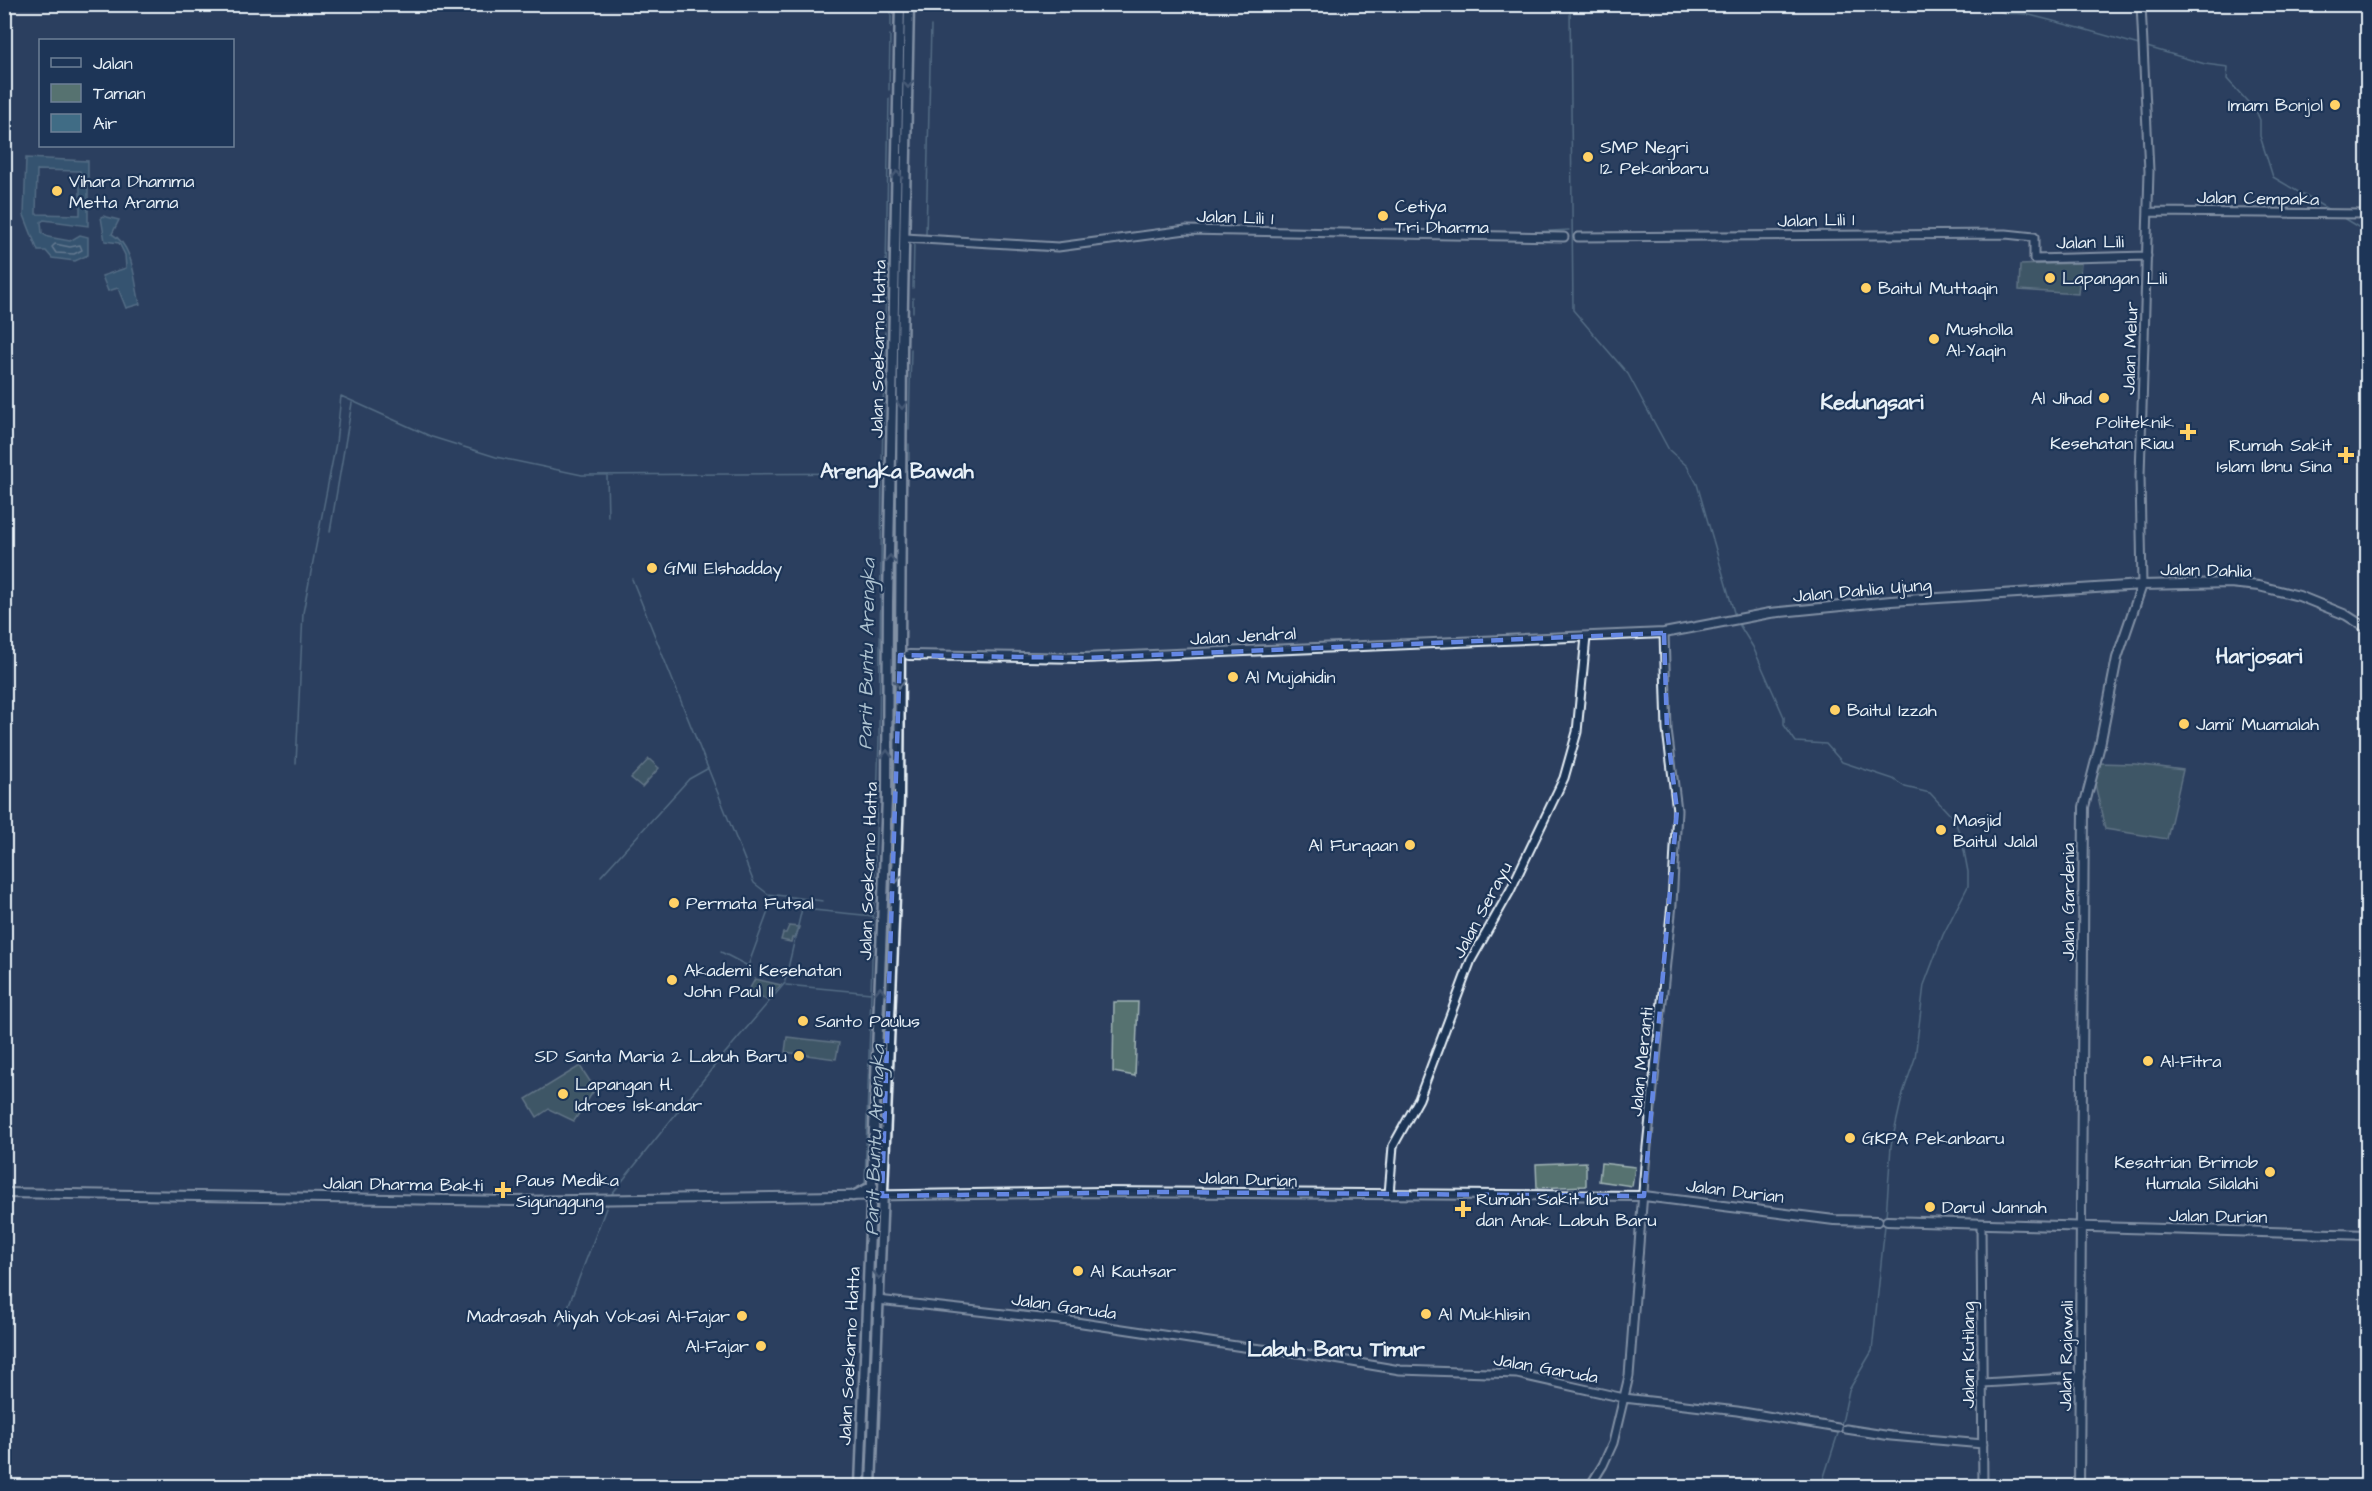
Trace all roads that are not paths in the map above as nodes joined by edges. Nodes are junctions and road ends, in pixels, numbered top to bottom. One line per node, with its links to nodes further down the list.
1 (900, 4): 4 (main road, Jalan Soekarno Hatta)
2 (909, 4): 4 (main road, Jalan Soekarno Hatta, one-way to 4)
3 (2141, 4): 5 (street, Jalan Melur)
4 (903, 109): 9 (main road, Jalan Soekarno Hatta); 17 (main road, Jalan Soekarno Hatta, one-way to 4)
5 (2148, 212): 6 (street, Jalan Cempaka); 10 (street, Jalan Melur)
6 (2367, 214)
7 (1564, 237): 9 (street, Jalan Lili 1)
8 (1578, 237): 11 (street, Jalan Lili 1)
9 (911, 238): 16 (main road, Jalan Soekarno Hatta, one-way to 16)
10 (2147, 256): 11 (street, Jalan Lili); 12 (street, Jalan Melur)
11 (2034, 259)
12 (2142, 585): 13 (main road, Jalan Dahlia); 14 (main road, Jalan Dahlia Ujung); 28 (main road, Jalan Gardenia)
13 (2367, 629)
14 (1664, 633): 15 (main road, Jalan Dahlia Ujung); 24 (street, Jalan Meranti)
15 (1587, 637): 16 (main road, Jalan Jendral); 21 (street, Jalan Serayu)
16 (903, 655): 18 (main road, Jalan Soekarno Hatta, one-way to 18)
17 (887, 798): 18 (main road); 19 (main road, Jalan Soekarno Hatta, one-way to 17)
18 (899, 798): 23 (main road, Jalan Soekarno Hatta, one-way to 23)
19 (873, 1186): 22 (main road); 23 (main road, Jalan Soekarno Hatta)
20 (4, 1192): 22 (main road, Jalan Dharma Bakti)
21 (1389, 1194): 23 (main road, Jalan Durian); 24 (main road, Jalan Durian)
22 (853, 1196): 23 (main road, Jalan Dharma Bakti)
23 (880, 1196): 30 (main road, Jalan Soekarno Hatta, one-way to 30); 37 (main road, Jalan Soekarno Hatta)
24 (1644, 1196): 25 (main road, Jalan Durian); 33 (street, Jalan Meranti)
25 (1878, 1221): 26 (street, Jalan Durian)
26 (1887, 1221): 27 (main road, Jalan Durian)
27 (1981, 1224): 28 (main road, Jalan Durian); 32 (street, Jalan Kutilang)
28 (2082, 1227): 29 (main road, Jalan Durian); 31 (main road, Jalan Rajawali)
29 (2367, 1235)
30 (879, 1301): 33 (street, Jalan Garuda); 38 (main road, Jalan Soekarno Hatta)
31 (2081, 1377): 32 (street); 41 (main road, Jalan Rajawali)
32 (1983, 1383): 36 (street, Jalan Kutilang)
33 (1624, 1398): 34 (street, Jalan Garuda); 39 (street, Jalan Meranti)
34 (1838, 1428)
35 (1846, 1429): 36 (street)
36 (1983, 1444): 40 (street, Jalan Kutilang)
37 (860, 1486)
38 (871, 1486)
39 (1590, 1486)
40 (1983, 1486)
41 (2079, 1486)

